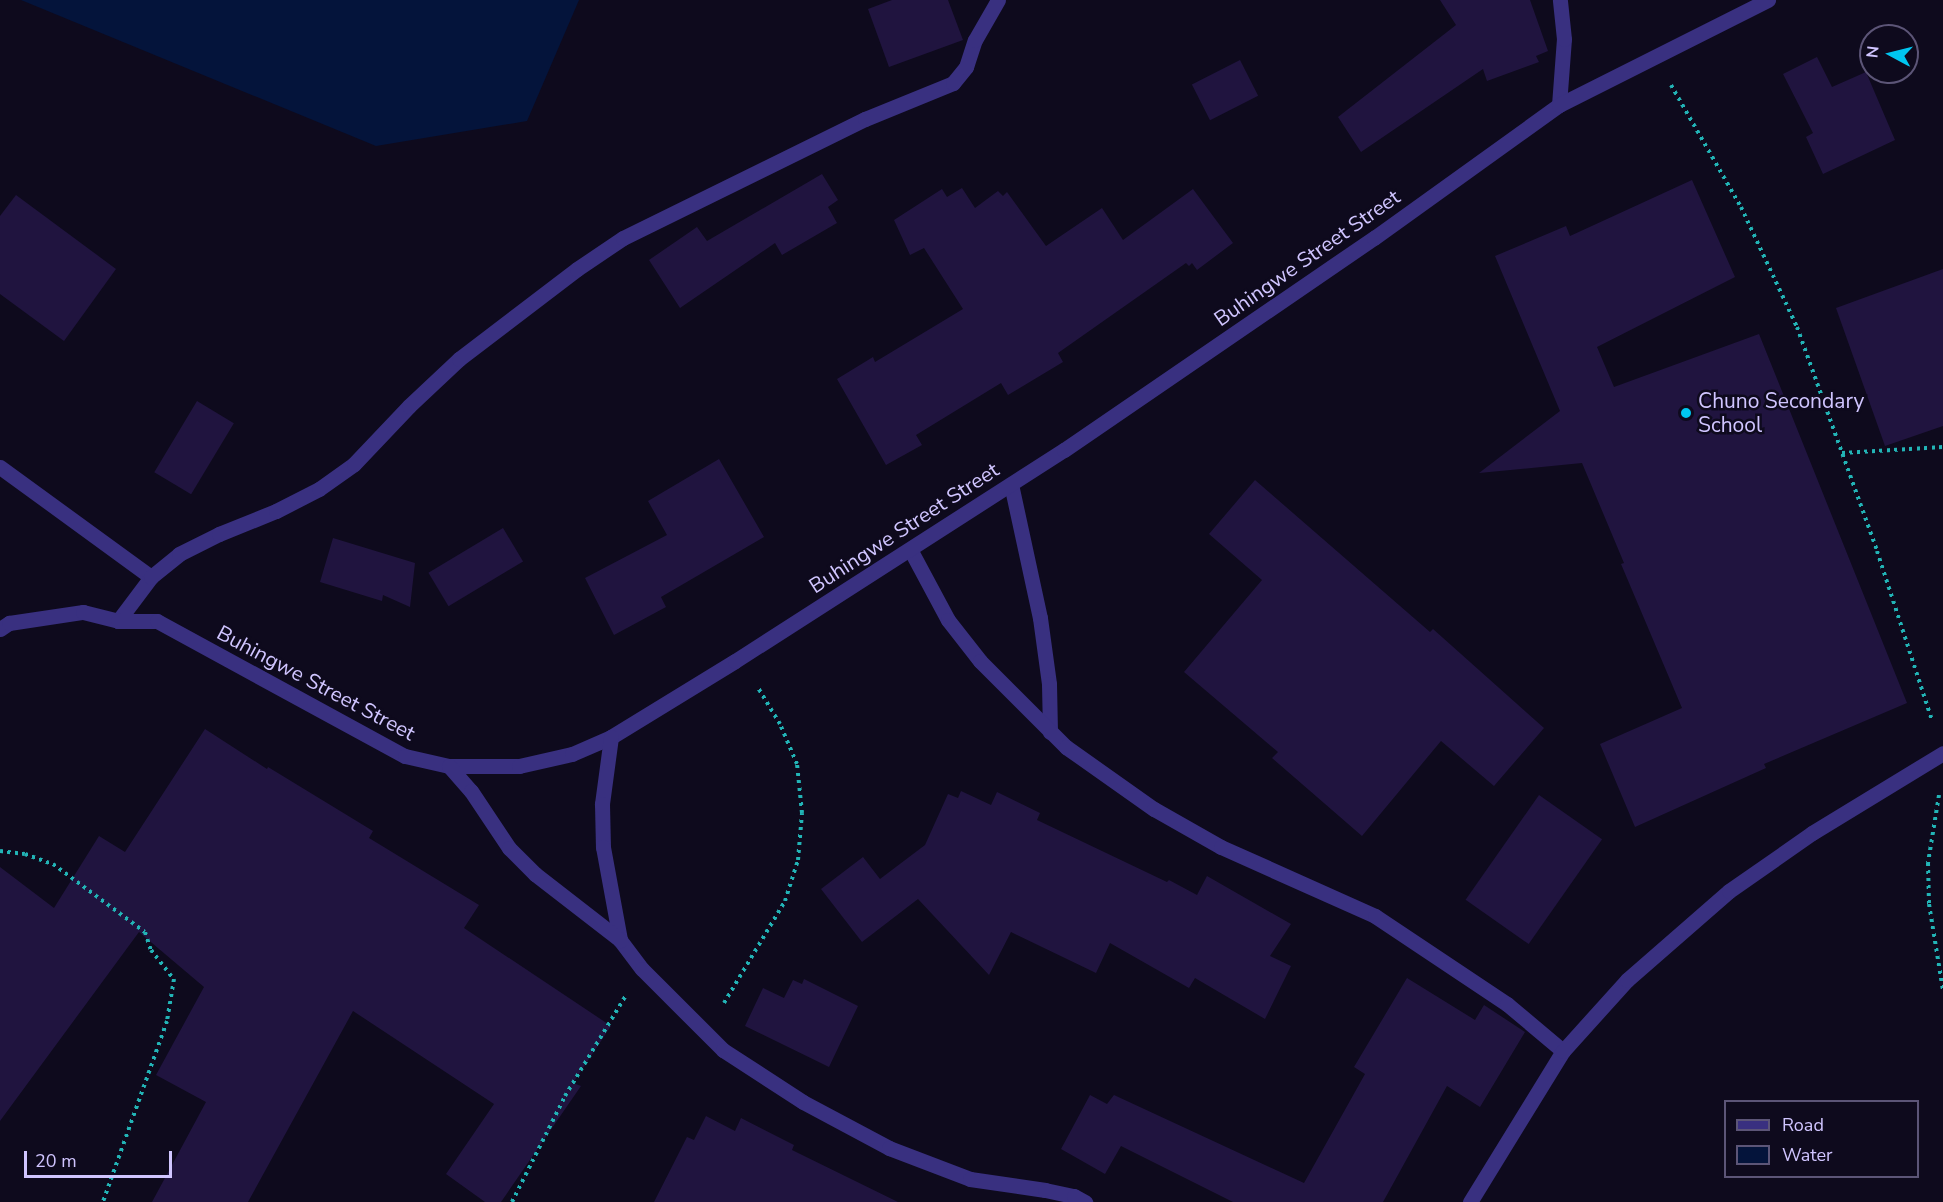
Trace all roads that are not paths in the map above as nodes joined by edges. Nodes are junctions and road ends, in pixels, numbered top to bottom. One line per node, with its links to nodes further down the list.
1 (998, 0): 8 (street)
2 (1560, 0): 4 (street)
3 (1768, 0): 4 (street, Buhingwe Street Street)
4 (1559, 105): 6 (street, Buhingwe Street Street)
5 (0, 467): 8 (street)
6 (1011, 484): 7 (street, Buhingwe Street Street); 11 (street)
7 (911, 551): 11 (street); 12 (street, Buhingwe Street Street)
8 (151, 578): 9 (street)
9 (118, 621): 10 (street, Buhingwe Street Street); 14 (street, Buhingwe Street Street)
10 (0, 629)
11 (1050, 732): 16 (street)
12 (611, 737): 14 (street, Buhingwe Street Street); 15 (street)
13 (1943, 753): 16 (street)
14 (449, 766): 15 (street)
15 (620, 940): 17 (street)
16 (1563, 1051): 18 (street)
17 (1085, 1202)
18 (1470, 1202)

